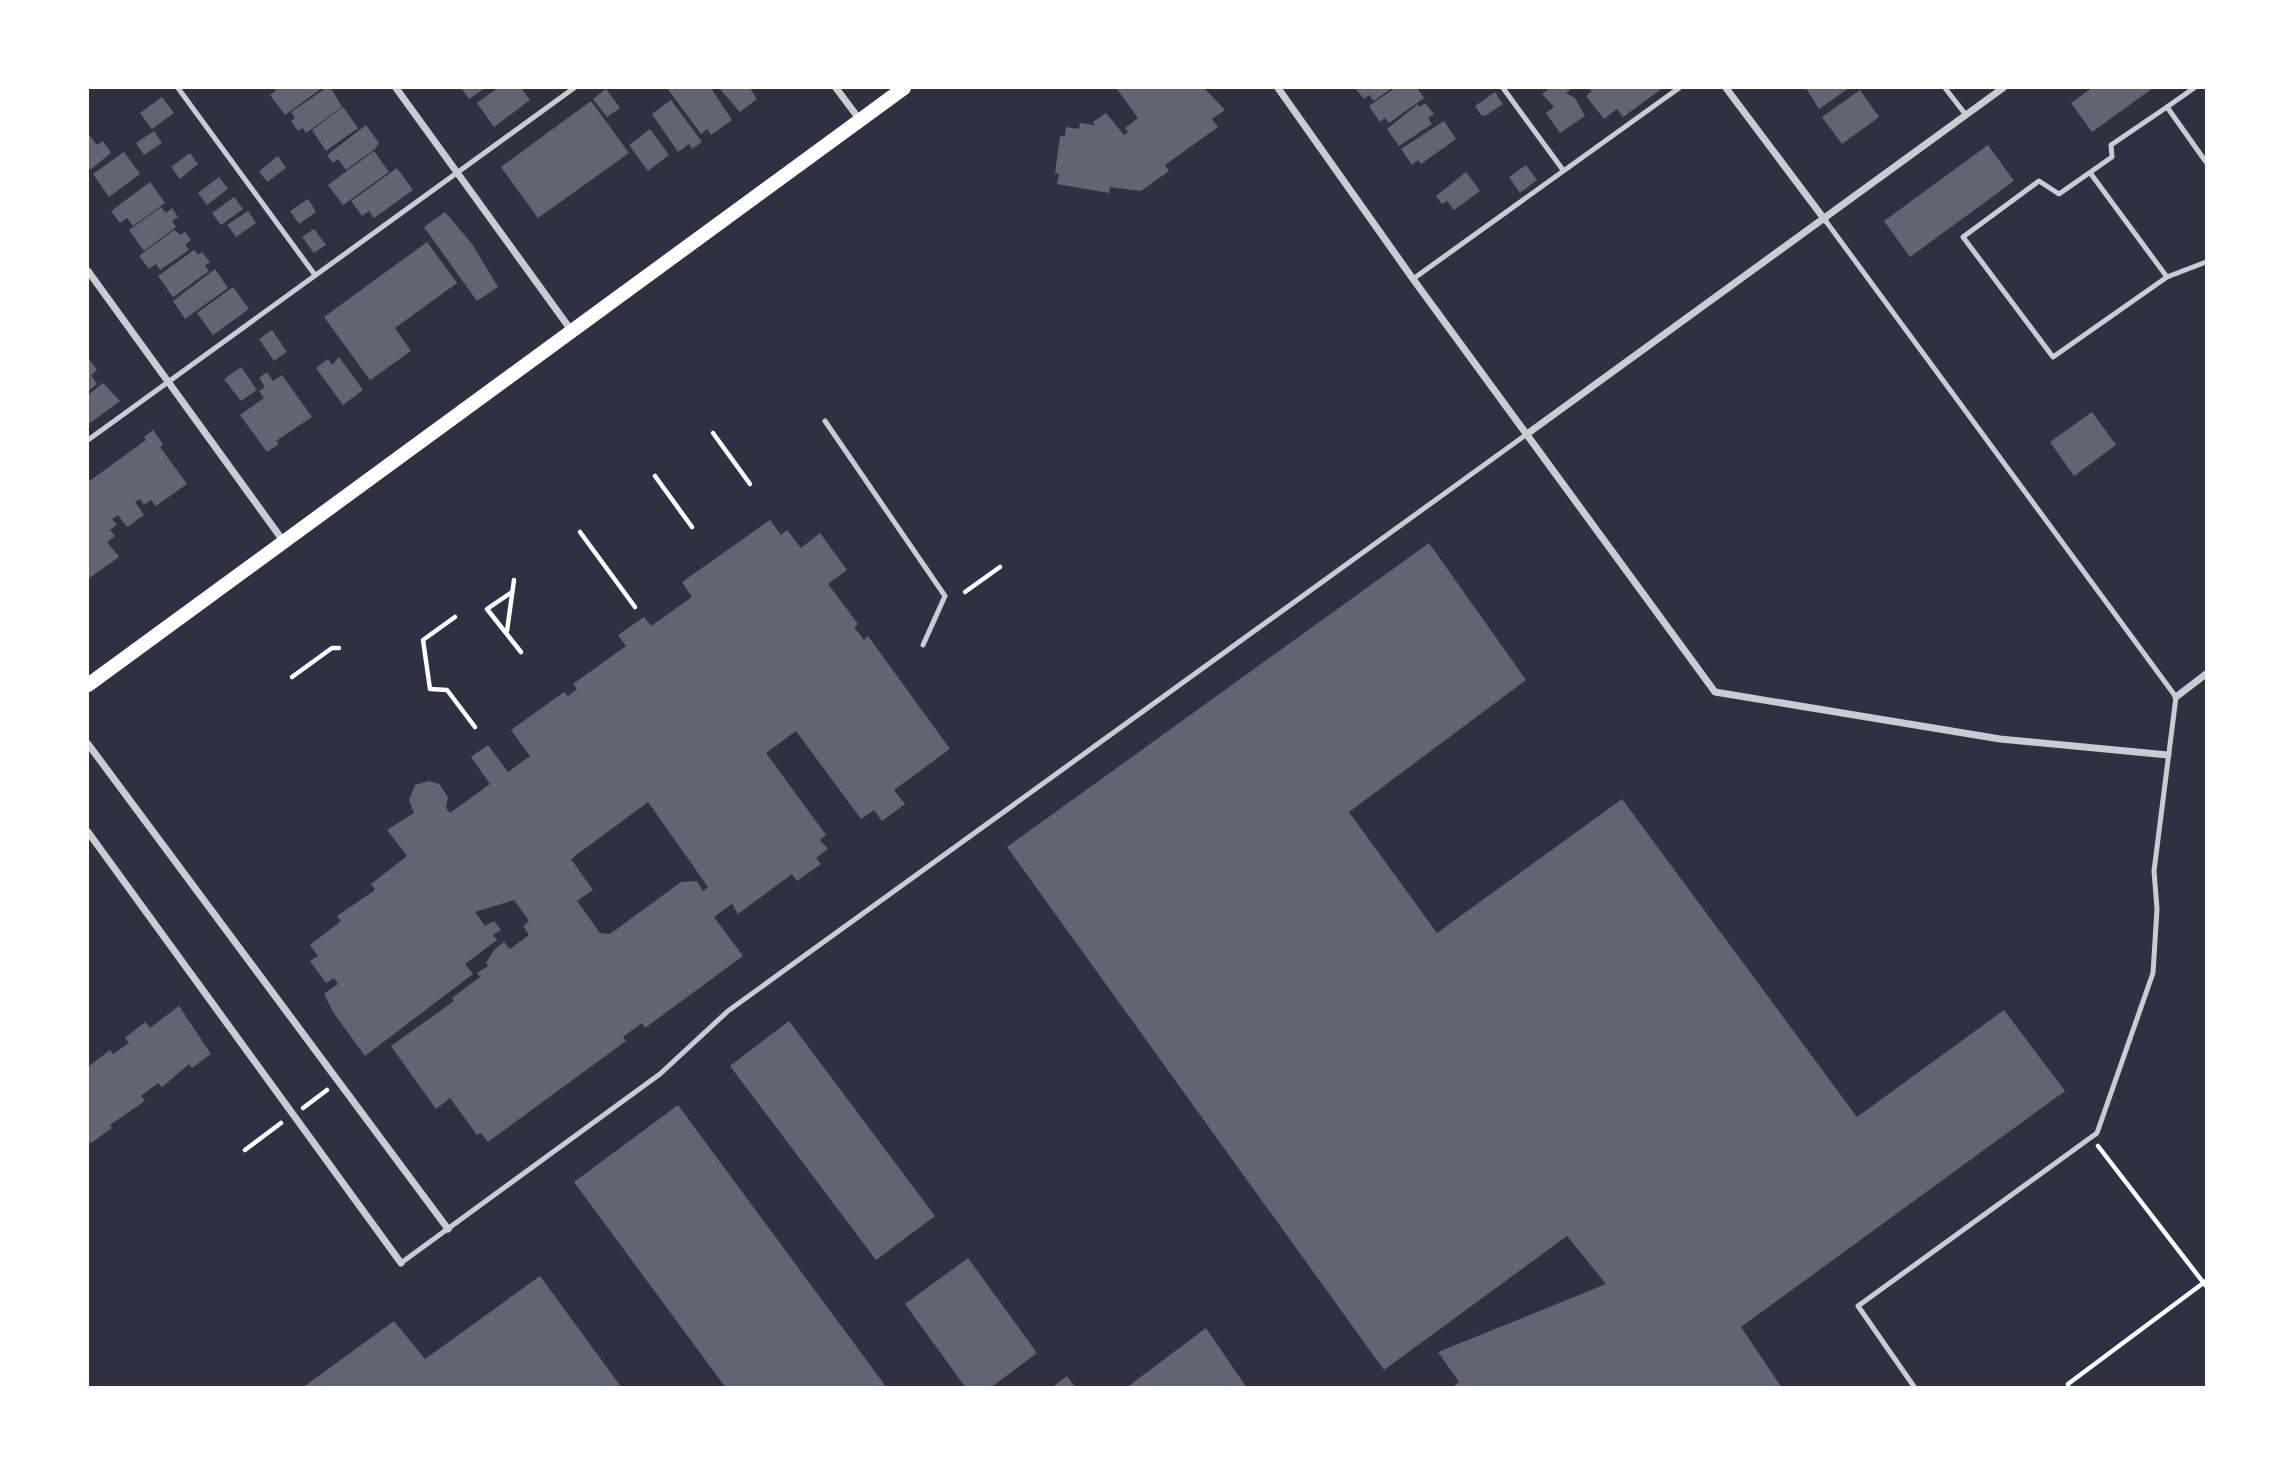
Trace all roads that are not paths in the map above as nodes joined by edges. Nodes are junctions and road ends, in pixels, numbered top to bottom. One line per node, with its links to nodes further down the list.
1 (178, 88): 23 (lane)
2 (396, 88): 17 (street)
3 (574, 88): 17 (lane)
4 (836, 88): 15 (street)
5 (904, 88): 15 (main road)
6 (1278, 88): 25 (street)
7 (1503, 88): 18 (lane)
8 (1679, 88): 18 (lane)
9 (1726, 88): 20 (street)
10 (1945, 88): 14 (lane)
11 (2003, 88): 14 (street)
12 (2194, 88): 13 (lane)
13 (2167, 107): 16 (lane); 19 (lane)
14 (1966, 115): 20 (street)
15 (860, 120): 26 (main road)
16 (2207, 162)
17 (456, 170): 23 (lane); 26 (street)
18 (1563, 170): 25 (lane)
19 (2091, 174): 24 (lane); 24 (lane)
20 (1825, 220): 29 (street); 35 (lane)
21 (2207, 262): 24 (lane)
22 (88, 271): 27 (street)
23 (315, 275): 27 (lane)
24 (2167, 277)
25 (1413, 279): 29 (street)
26 (571, 330): 31 (main road)
27 (169, 382): 30 (lane); 31 (street)
28 (825, 421): 32 (lane)
29 (1528, 434): 37 (street); 39 (lane)
30 (88, 440)
31 (284, 542): 34 (main road)
32 (923, 645)
33 (2207, 674): 35 (street)
34 (88, 685)
35 (2176, 697): 37 (lane)
36 (88, 744): 39 (street)
37 (2168, 755): 41 (lane)
38 (88, 832): 40 (street)
39 (448, 1229): 40 (lane)
40 (401, 1263)
41 (1914, 1388)

